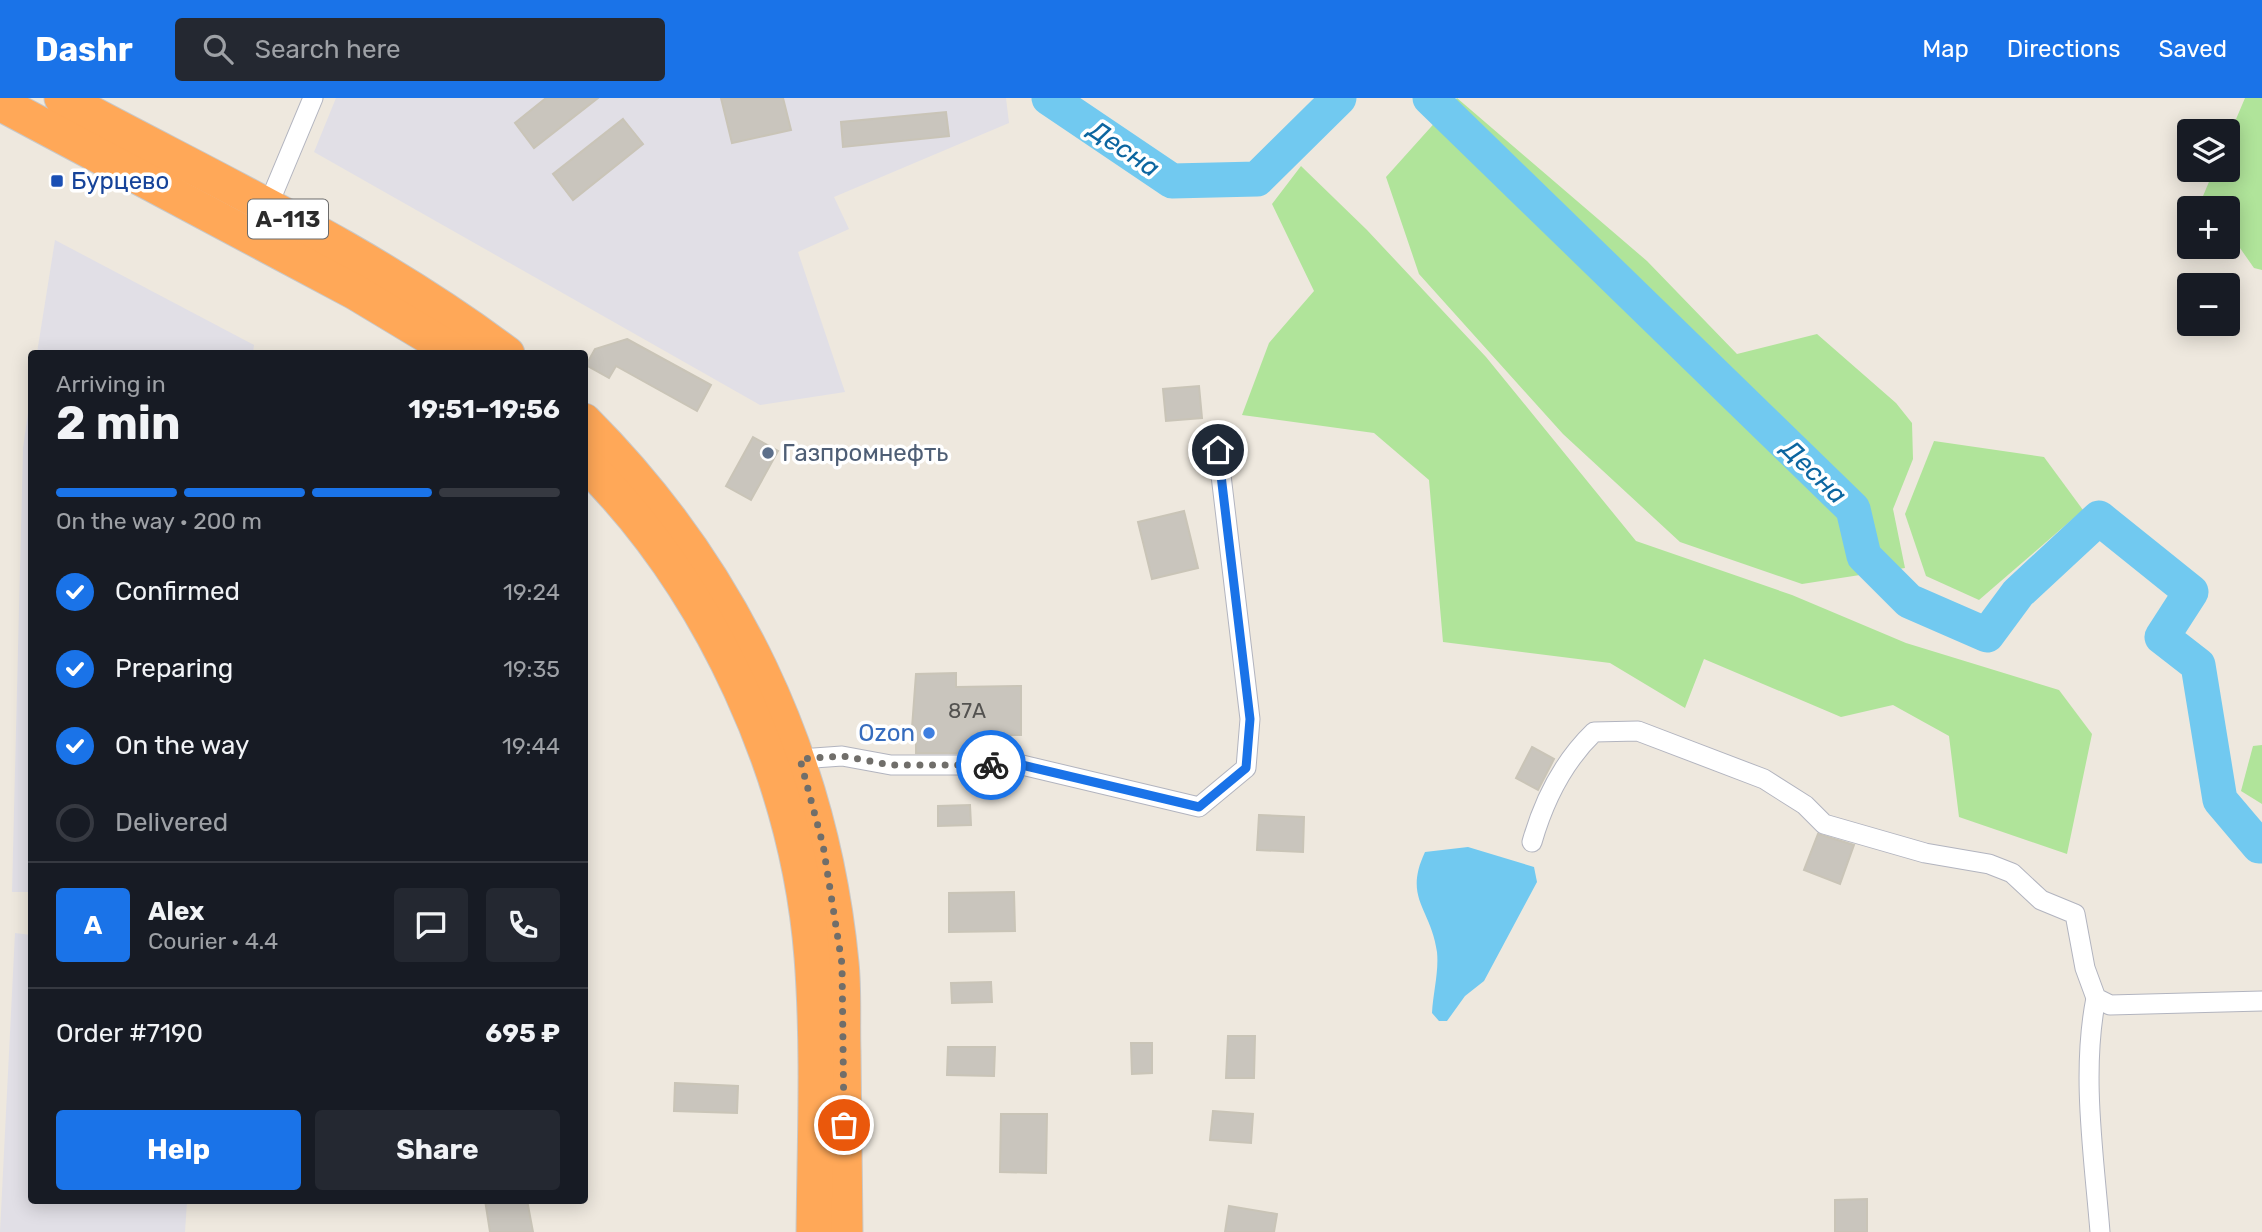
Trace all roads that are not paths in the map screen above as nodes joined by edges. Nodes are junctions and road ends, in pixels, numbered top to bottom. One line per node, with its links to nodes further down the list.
1 (62, 98): 4 (highway, А-113)
2 (313, 98): 4 (street)
3 (0, 103): 5 (highway, А-113)
4 (267, 208): 6 (highway, А-113)
5 (451, 350)
6 (502, 350)
7 (588, 425): 10 (highway)
8 (1218, 450): 10 (street)
9 (588, 466): 14 (highway)
10 (800, 759): 15 (highway)
11 (1532, 842): 12 (street)
12 (2096, 998): 13 (street); 16 (street)
13 (2262, 1001)
14 (814, 1232)
15 (845, 1232)
16 (2100, 1232)

